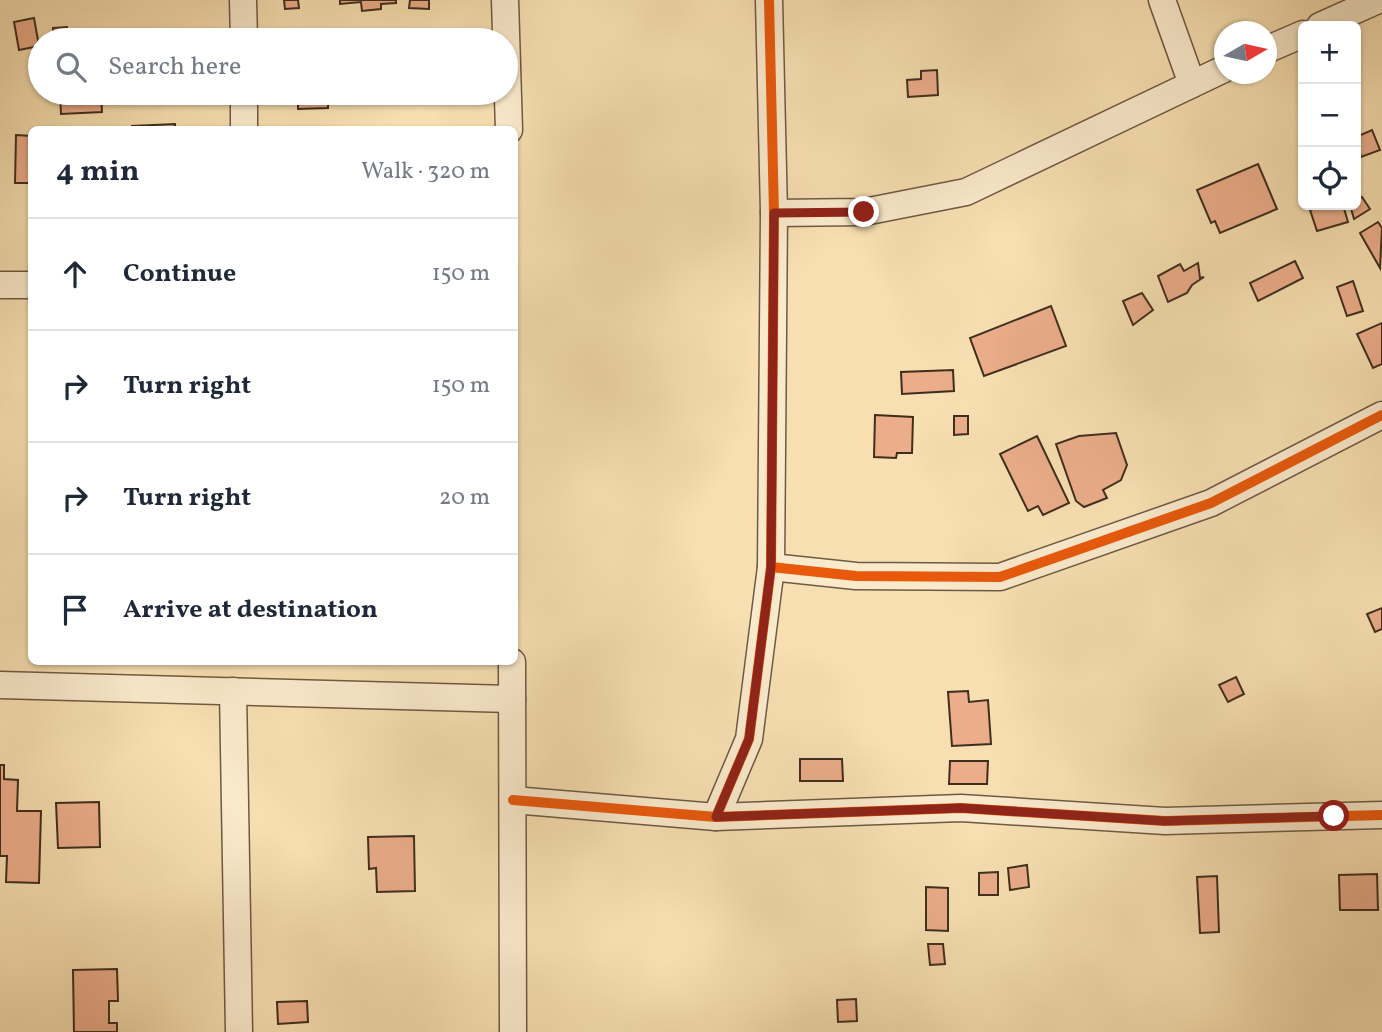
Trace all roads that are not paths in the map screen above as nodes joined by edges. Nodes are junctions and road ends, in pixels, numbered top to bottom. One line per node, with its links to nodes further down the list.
1 (243, 0): 7 (street)
2 (505, 0): 8 (street)
3 (769, 0): 17 (street)
4 (1162, 0): 12 (street)
5 (1378, 0): 6 (street)
6 (1331, 21)
7 (244, 28)
8 (506, 28)
9 (1298, 36): 10 (street)
10 (1277, 45)
11 (1214, 74): 12 (street)
12 (1192, 84): 17 (street)
13 (244, 105): 15 (street)
14 (508, 105): 16 (street)
15 (244, 126)
16 (509, 126)
17 (774, 213): 21 (street)
18 (0, 285): 19 (street)
19 (28, 285)
20 (1382, 415): 21 (street)
21 (771, 567): 28 (street)
22 (512, 665): 25 (street)
23 (0, 685): 24 (street)
24 (233, 691): 25 (street); 29 (street)
25 (512, 699): 26 (street)
26 (513, 800): 28 (street); 30 (street)
27 (1382, 815): 28 (street)
28 (716, 817)
29 (239, 1032)
30 (513, 1032)

